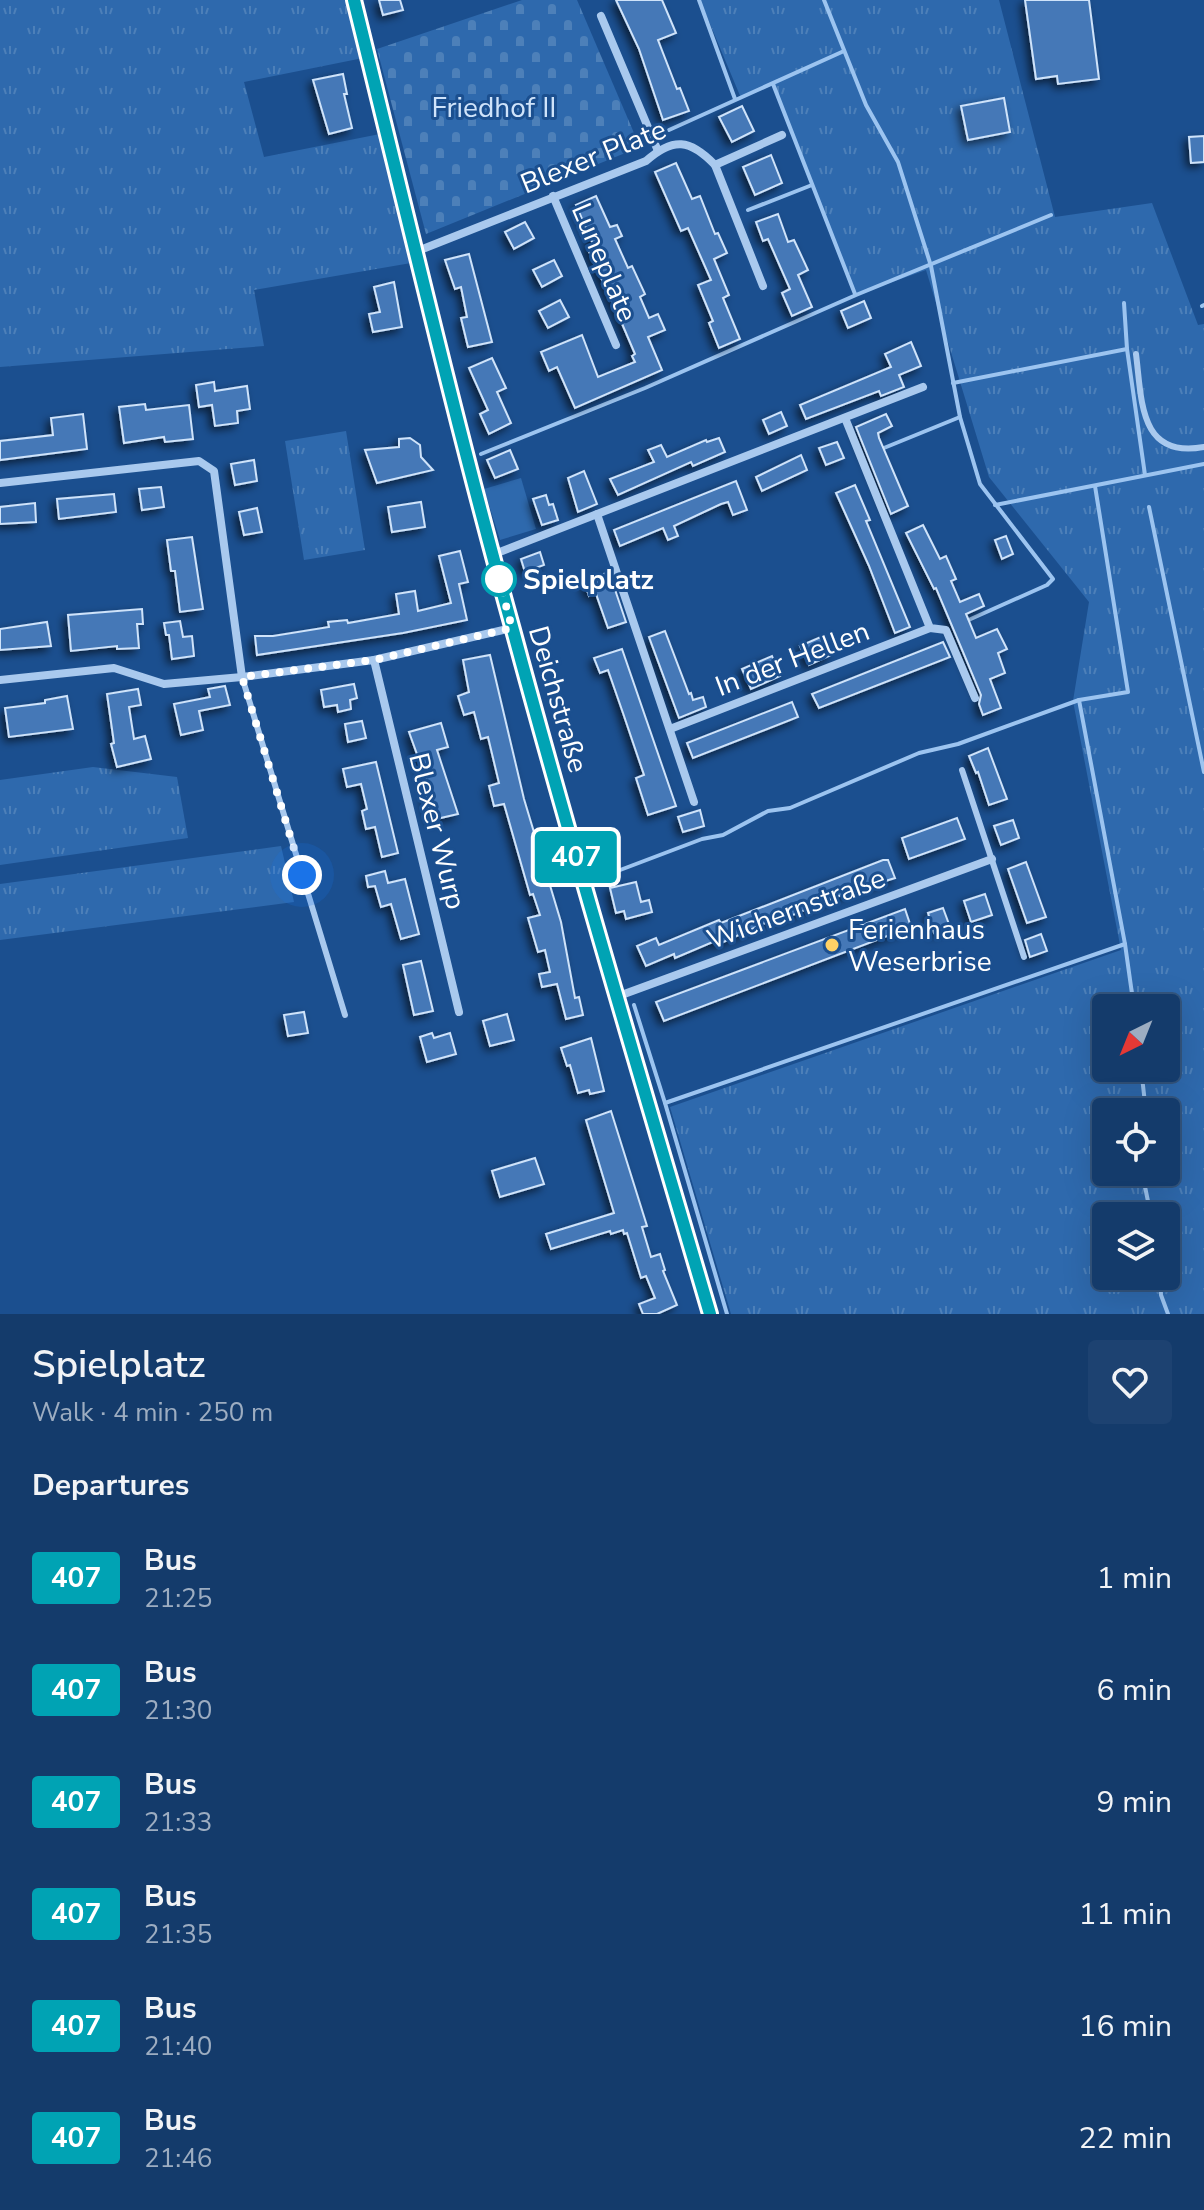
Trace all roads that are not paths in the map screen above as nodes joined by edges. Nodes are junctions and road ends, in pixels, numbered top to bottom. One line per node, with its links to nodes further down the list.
1 (354, 0): 7 (street, Deichstraße)
2 (601, 16): 4 (street)
3 (782, 135): 5 (street)
4 (658, 151): 5 (street, Blexer Plate); 6 (street, Blexer Plate)
5 (715, 165): 8 (street)
6 (553, 196): 7 (street, Blexer Plate); 9 (street, Luneplate)
7 (415, 252): 16 (street, Deichstraße)
8 (763, 286)
9 (616, 345)
10 (1136, 354): 13 (lane)
11 (923, 387): 12 (street)
12 (845, 418): 15 (street); 18 (street)
13 (1204, 447)
14 (0, 483): 20 (street)
15 (597, 514): 16 (street); 23 (street)
16 (492, 555): 17 (street, Deichstraße)
17 (512, 628): 19 (street); 28 (street, Deichstraße)
18 (930, 628): 22 (street); 23 (street, In der Hellen)
19 (374, 660): 20 (street); 29 (street, Blexer Wurp)
20 (242, 677): 21 (street); 30 (lane)
21 (0, 680)
22 (975, 698)
23 (670, 729): 25 (street)
24 (962, 770): 26 (lane)
25 (694, 802)
26 (992, 859): 27 (lane); 28 (street, Wichernstraße)
27 (1024, 957)
28 (616, 997): 31 (street, Deichstraße)
29 (459, 1012)
30 (345, 1015)
31 (710, 1314)

